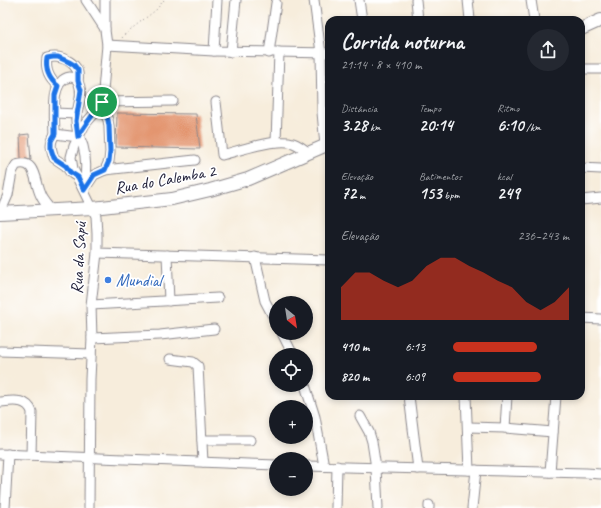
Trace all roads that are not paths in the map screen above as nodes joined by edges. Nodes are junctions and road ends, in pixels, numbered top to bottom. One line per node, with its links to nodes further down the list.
1 (86, 0): 17 (street)
2 (105, 0): 17 (street)
3 (217, 0): 19 (street)
4 (236, 0): 20 (street)
5 (314, 0): 23 (street)
6 (359, 0): 11 (street)
7 (416, 0): 12 (street)
8 (468, 0): 13 (street)
9 (531, 0): 14 (street)
10 (276, 3): 22 (street)
11 (361, 16)
12 (418, 16)
13 (470, 16)
14 (533, 16)
15 (601, 20): 16 (main road)
16 (585, 28)
17 (105, 30): 18 (street)
18 (107, 45): 19 (street); 29 (street)
19 (214, 51): 20 (street)
20 (231, 52): 22 (street)
21 (279, 52): 22 (street); 23 (street); 36 (street)
22 (269, 53)
23 (325, 53): 33 (street)
24 (585, 69): 25 (street)
25 (601, 69)
26 (78, 81): 27 (street); 27 (street); 32 (street)
27 (58, 86): 31 (street)
28 (173, 101): 29 (street)
29 (102, 102): 35 (street); 42 (street)
30 (216, 102): 36 (street)
31 (55, 113): 32 (street); 34 (street)
32 (77, 114): 35 (street)
33 (325, 127)
34 (55, 134): 35 (street); 43 (street)
35 (78, 137): 43 (street); 43 (street)
36 (276, 142): 38 (street)
37 (325, 146): 38 (main road, Rua do Calemba 2)
38 (309, 153): 47 (main road, Rua do Calemba 2)
39 (195, 160): 42 (street)
40 (585, 168): 41 (street)
41 (601, 169)
42 (105, 170): 43 (street)
43 (86, 176): 44 (street, Rua da Sapú); 44 (street)
44 (84, 190): 47 (street, Rua da Sapú)
45 (601, 198): 46 (street)
46 (585, 200)
47 (93, 208): 48 (main road, Rua do Calemba 2); 50 (street, Rua da Sapú)
48 (51, 210): 49 (main road, Rua do Calemba 2); 49 (street)
49 (0, 213)
50 (97, 254): 51 (street); 56 (street, Rua da Sapú)
51 (167, 255): 52 (street); 55 (street)
52 (256, 257): 53 (street); 57 (street)
53 (325, 260)
54 (218, 298): 55 (street)
55 (169, 300): 56 (street)
56 (91, 305): 61 (street, Rua da Sapú)
57 (269, 309)
58 (585, 318): 59 (street)
59 (601, 319)
60 (214, 329): 61 (street)
61 (92, 338): 63 (street, Rua da Sapú)
62 (0, 351): 63 (street)
63 (91, 354): 79 (street, Rua da Sapú)
64 (170, 359): 75 (street)
65 (307, 392): 83 (street)
66 (410, 400): 86 (street)
67 (466, 400): 72 (street)
68 (507, 400): 73 (street)
69 (556, 400): 74 (street)
70 (0, 402): 78 (street)
71 (360, 416): 85 (street)
72 (468, 427): 73 (street); 87 (street)
73 (505, 428): 74 (street)
74 (553, 432): 88 (street)
75 (202, 440): 76 (street); 80 (street)
76 (250, 440)
77 (4, 454): 78 (street); 90 (street)
78 (31, 455): 79 (street)
79 (90, 457): 80 (street); 91 (street, Rua da Sapú)
80 (203, 462): 81 (street)
81 (269, 465)
82 (313, 466): 83 (street)
83 (324, 466): 84 (street)
84 (337, 466): 85 (street); 92 (street)
85 (376, 468): 86 (street); 93 (street)
86 (418, 469): 87 (street)
87 (472, 470): 88 (street); 94 (street)
88 (550, 472): 89 (street)
89 (601, 474)
90 (5, 508)
91 (89, 508)
92 (336, 508)
93 (378, 508)
94 (472, 508)

